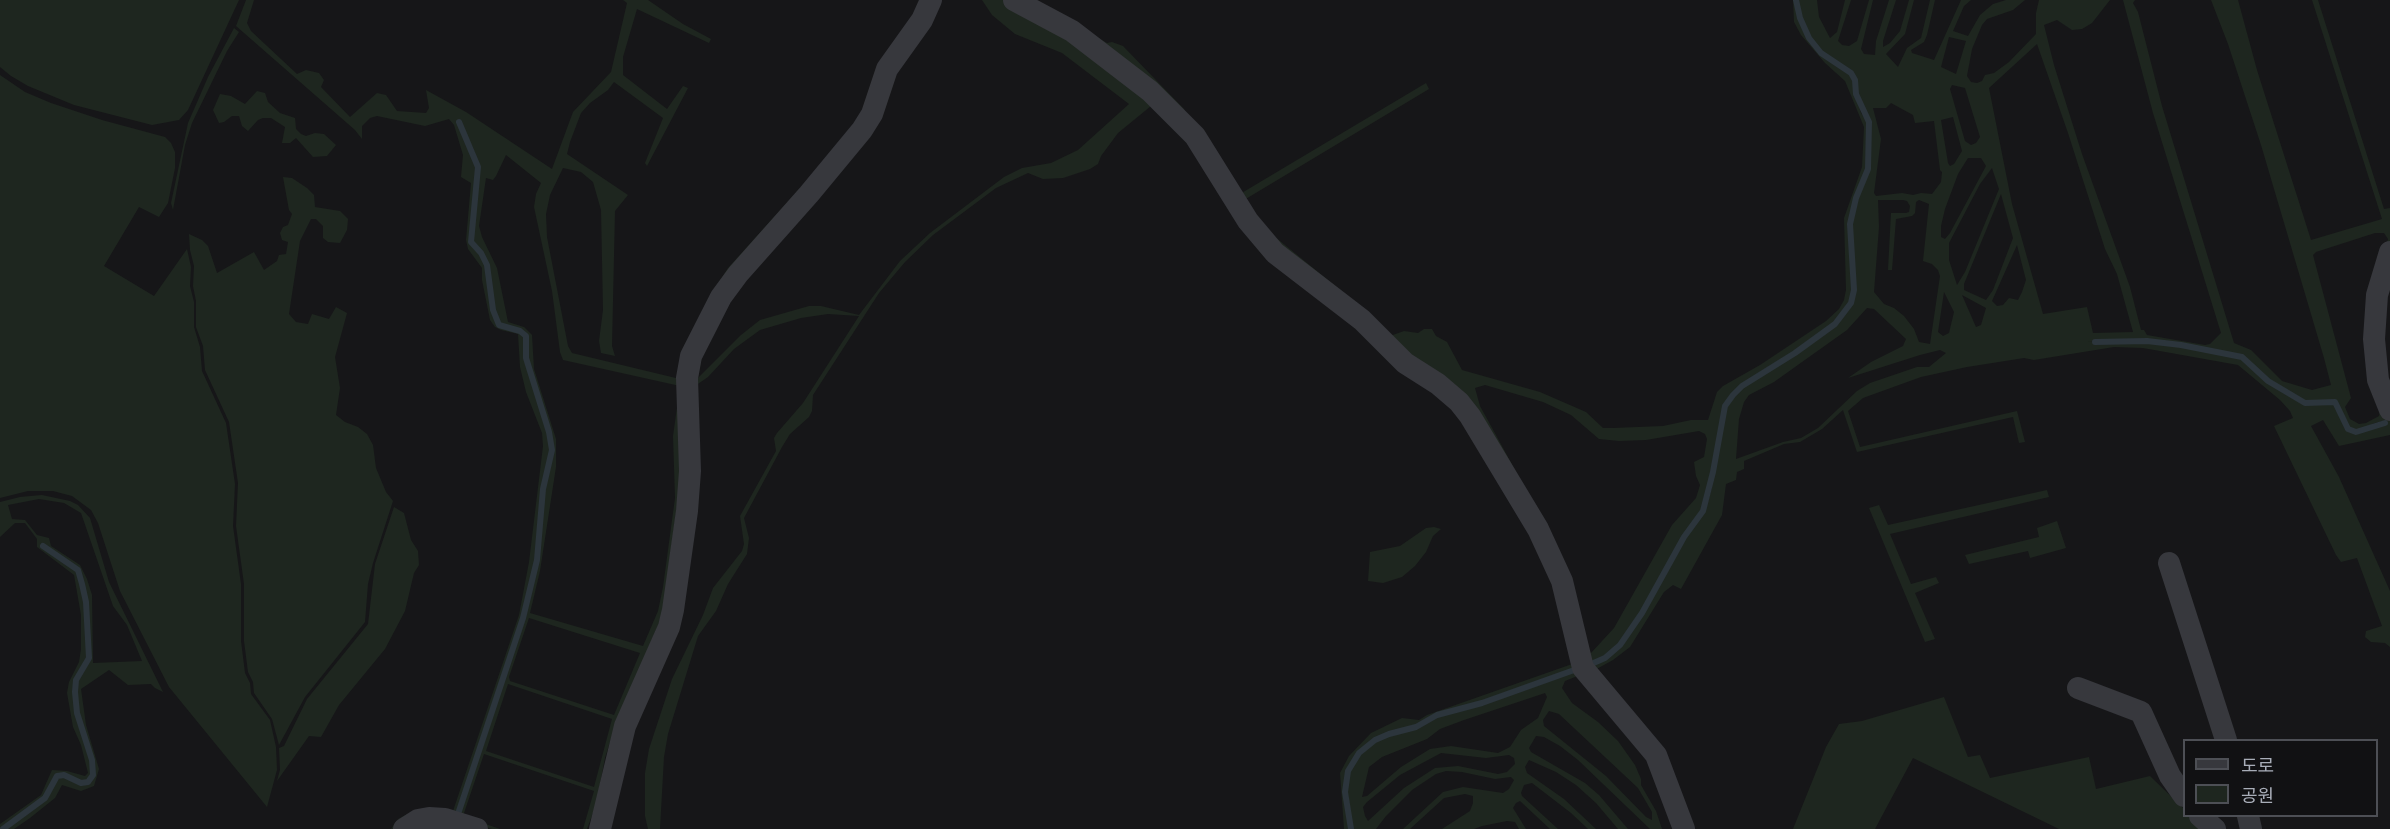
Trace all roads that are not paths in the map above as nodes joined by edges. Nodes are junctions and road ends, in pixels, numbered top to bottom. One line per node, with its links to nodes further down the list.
1 (931, 0): 12 (street)
2 (1014, 0): 13 (street)
3 (2390, 252): 4 (street)
4 (2390, 410)
5 (2169, 563): 7 (street)
6 (2078, 688): 8 (street)
7 (2225, 739)
8 (2183, 795)
9 (2201, 817): 14 (street)
10 (404, 829): 11 (street)
11 (477, 829)
12 (600, 829)
13 (1684, 829)
14 (2215, 829)

